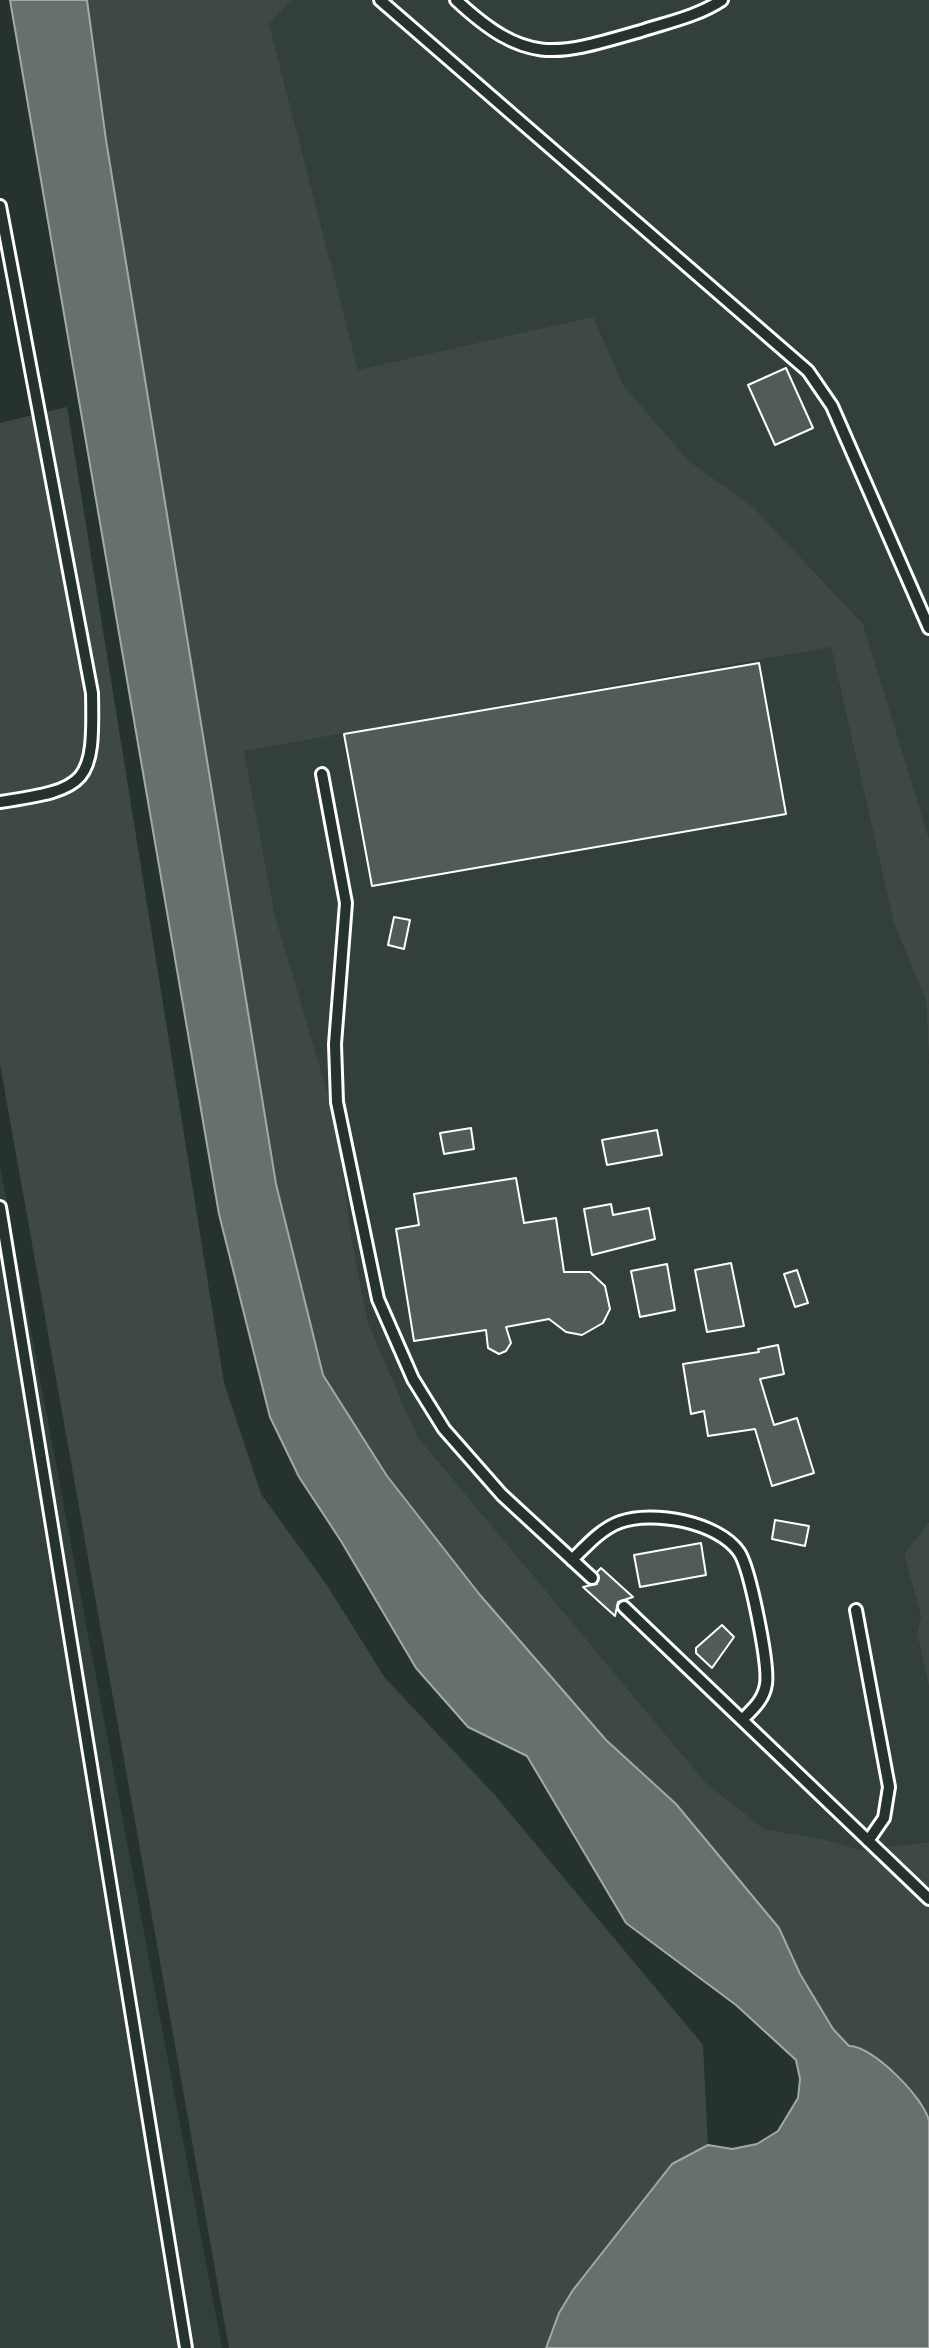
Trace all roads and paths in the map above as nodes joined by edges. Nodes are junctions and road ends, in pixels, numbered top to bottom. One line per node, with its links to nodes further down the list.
1 (380, 0): 5 (lane)
2 (456, 0): 3 (lane)
3 (722, 0)
4 (0, 206): 7 (lane)
5 (929, 628)
6 (322, 774): 9 (lane)
7 (0, 802)
8 (0, 1207): 16 (lane)
9 (572, 1560): 10 (lane); 13 (lane)
10 (592, 1578)
11 (624, 1607): 13 (lane)
12 (856, 1610): 14 (lane)
13 (743, 1719): 14 (lane)
14 (868, 1841): 15 (lane)
15 (929, 1899)
16 (186, 2348)

